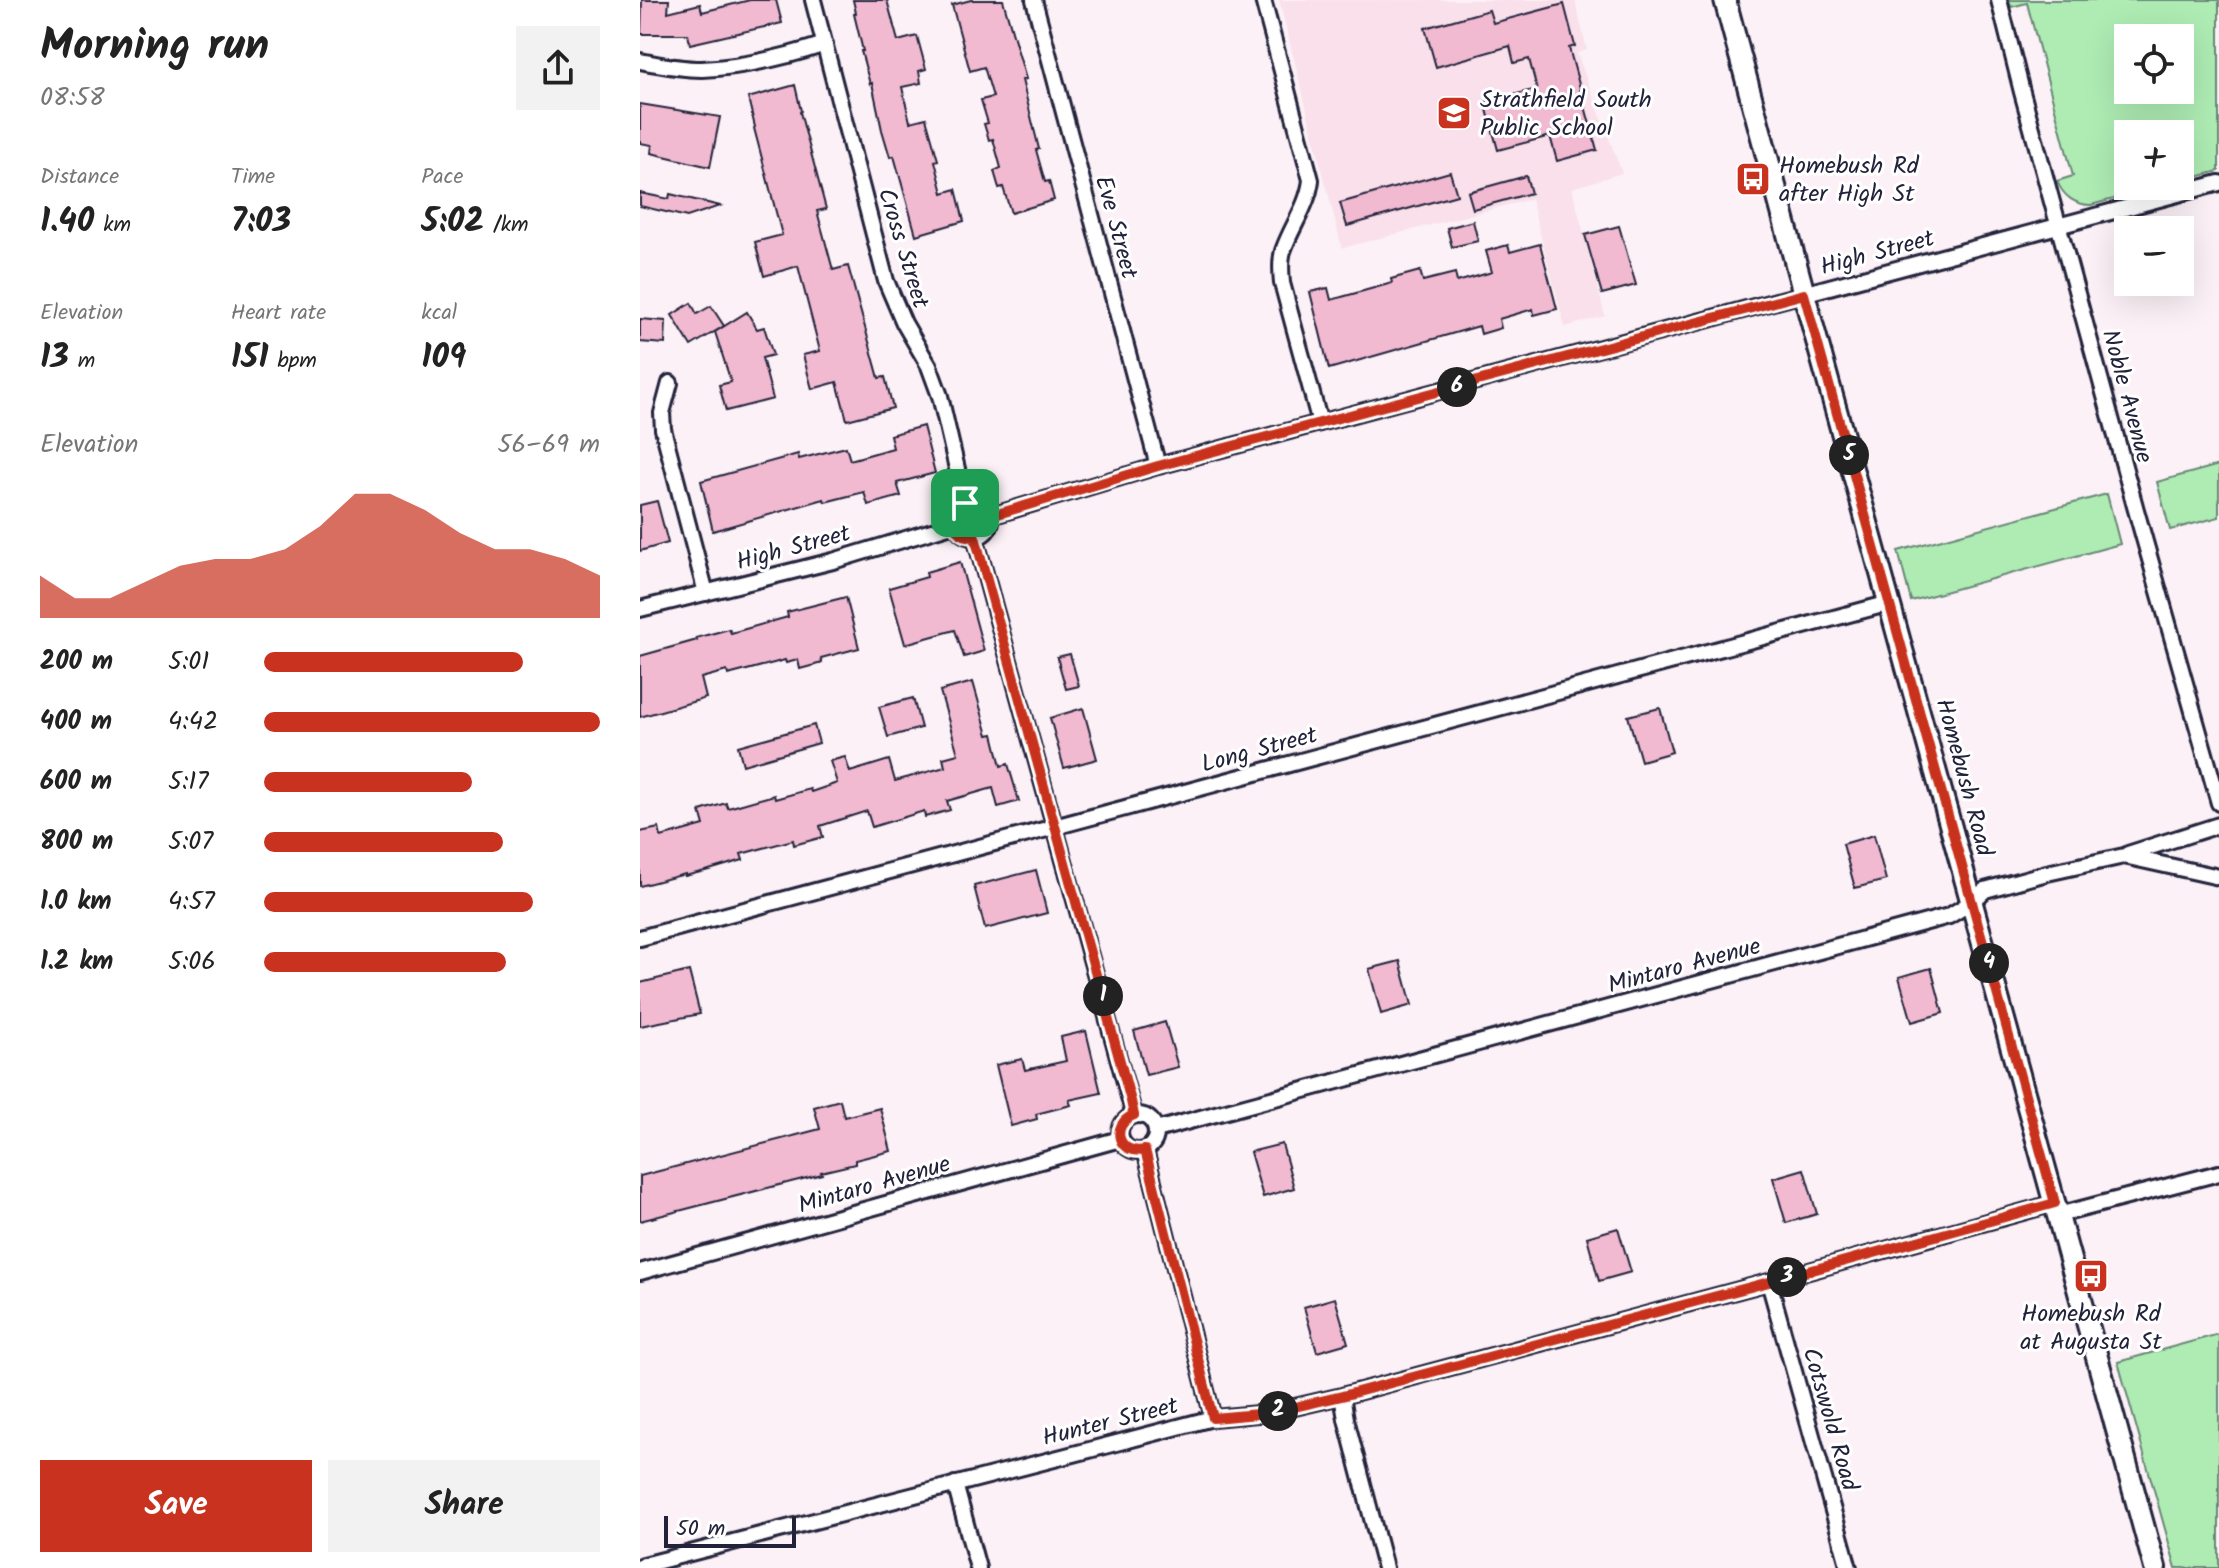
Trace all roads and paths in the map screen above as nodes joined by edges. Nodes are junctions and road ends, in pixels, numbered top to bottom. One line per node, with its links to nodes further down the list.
1 (813, 0): 6 (street, Cross Street)
2 (1034, 0): 13 (street, Eve Street)
3 (1263, 0): 12 (street)
4 (1725, 0): 10 (main road, Homebush Road)
5 (1999, 0): 9 (street, Noble Avenue)
6 (825, 44): 7 (street); 14 (street, Cross Street)
7 (640, 61)
8 (2219, 183): 9 (street, High Street)
9 (2059, 227): 10 (street, High Street); 21 (street, Noble Avenue)
10 (1804, 294): 12 (street, High Street); 19 (main road, Homebush Road)
11 (670, 383): 18 (street)
12 (1320, 423): 13 (street, High Street)
13 (1158, 466): 15 (street, High Street)
14 (965, 503): 15 (street); 16 (street)
15 (991, 516): 17 (street)
16 (955, 524): 17 (street); 18 (street, High Street)
17 (975, 537): 23 (street)
18 (706, 593): 20 (street, High Street)
19 (1890, 603): 23 (street, Long Street); 26 (main road, Homebush Road)
20 (640, 609)
21 (2219, 803)
22 (2219, 825): 24 (street)
23 (1056, 827): 27 (street, Long Street); 28 (street)
24 (2124, 856): 25 (street, Mintaro Avenue); 26 (street, Mintaro Avenue)
25 (2219, 877)
26 (1972, 902): 29 (street, Mintaro Avenue); 33 (main road, Homebush Road)
27 (640, 938)
28 (1134, 1115): 29 (street); 30 (street)
29 (1156, 1130): 31 (street)
30 (1120, 1139): 31 (street); 34 (street, Mintaro Avenue)
31 (1145, 1150): 37 (street)
32 (2219, 1173): 33 (street, Hunter Street)
33 (2056, 1209): 35 (street, Hunter Street); 43 (main road, Homebush Road)
34 (640, 1272)
35 (1769, 1282): 36 (street, Hunter Street); 42 (street, Cotswold Road)
36 (1342, 1396): 37 (street, Hunter Street); 41 (street)
37 (1213, 1418): 38 (street, Hunter Street)
38 (955, 1484): 39 (street, Hunter Street); 40 (street)
39 (640, 1566)
40 (978, 1568)
41 (1385, 1568)
42 (1849, 1568)
43 (2155, 1568)

